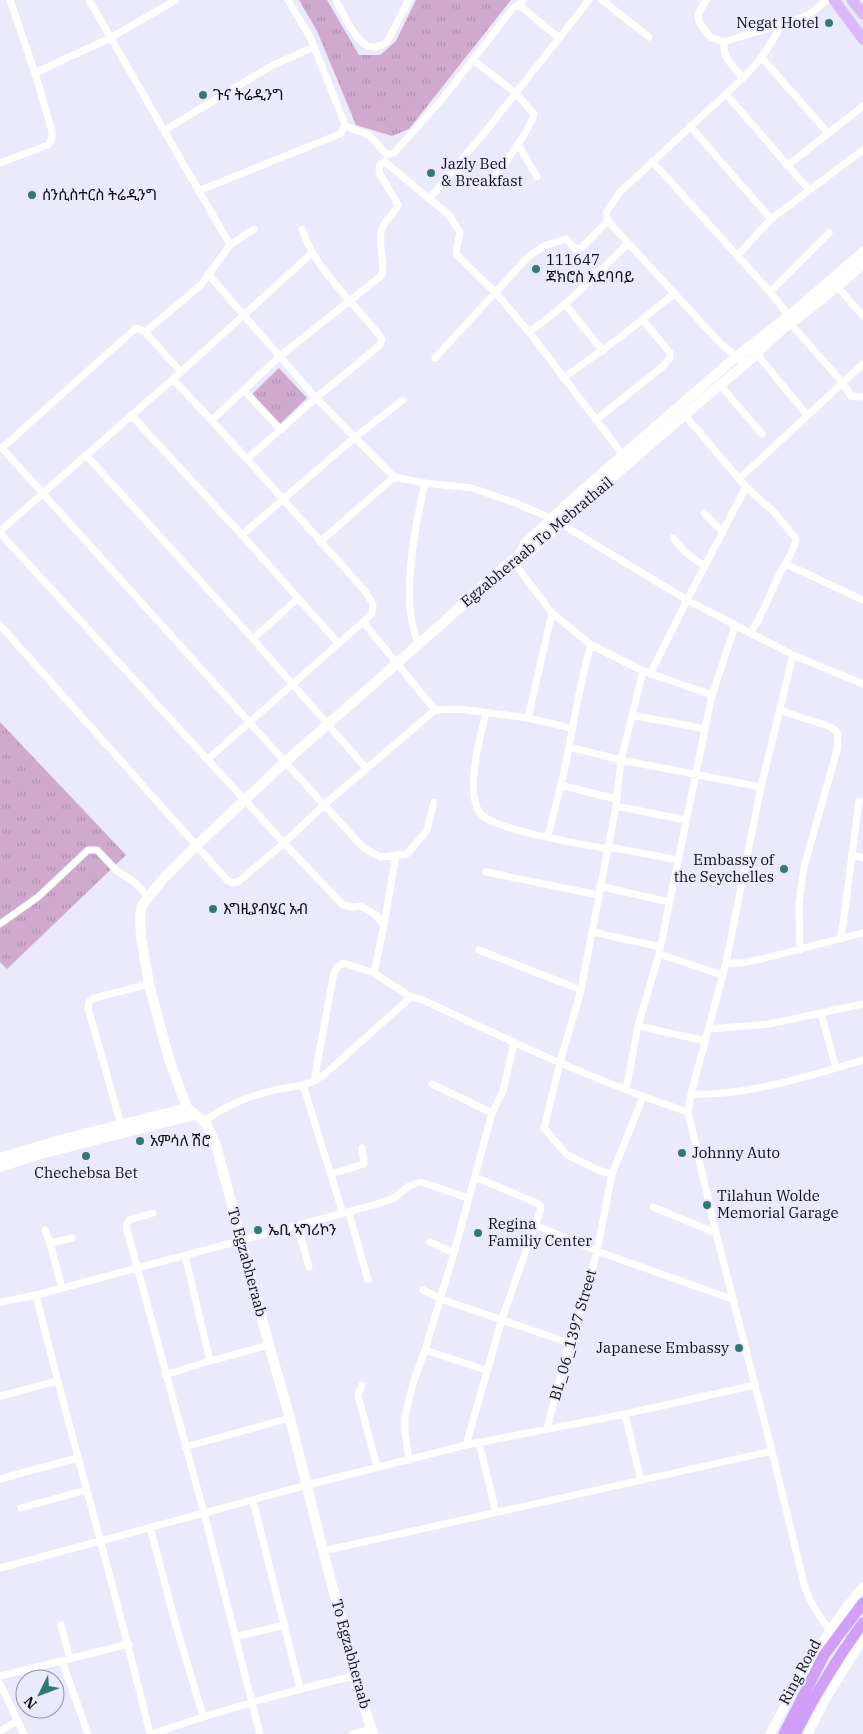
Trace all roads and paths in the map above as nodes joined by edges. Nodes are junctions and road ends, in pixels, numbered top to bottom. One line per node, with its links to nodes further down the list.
1 (10, 0): 25 (street)
2 (89, 0): 18 (street)
3 (176, 0): 18 (street)
4 (288, 0): 22 (street)
5 (336, 0): 6 (street)
6 (409, 0)
7 (589, 0): 19 (street)
8 (602, 0): 17 (street)
9 (706, 0): 21 (street)
10 (827, 0): 16 (street)
11 (834, 0): 14 (main road)
12 (853, 0): 14 (main road); 15 (main road)
13 (521, 2): 19 (street); 24 (street)
14 (842, 10): 20 (main road)
15 (863, 14)
16 (780, 26): 21 (street); 23 (street)
17 (649, 37)
18 (110, 38): 25 (street); 32 (street)
19 (559, 38): 27 (street)
20 (863, 40)
21 (724, 42): 26 (street)
22 (314, 47): 30 (street); 32 (street)
23 (762, 58): 26 (street); 33 (street)
24 (473, 60): 27 (street); 36 (street)
25 (35, 73): 38 (street)
26 (743, 78): 28 (street)
27 (516, 92): 34 (street); 40 (street)
28 (726, 94): 31 (street); 39 (street)
29 (863, 106): 33 (street)
30 (345, 126): 36 (street); 43 (street)
31 (690, 126): 37 (street); 45 (street)
32 (165, 130): 43 (street)
33 (828, 133): 39 (street)
34 (518, 144): 40 (street); 41 (street)
35 (863, 150): 42 (street)
36 (386, 158): 44 (street); 61 (street)
37 (652, 161): 46 (street); 54 (street)
38 (0, 163)
39 (787, 166): 42 (street)
40 (453, 170): 44 (street)
41 (537, 177)
42 (809, 190): 45 (street)
43 (198, 191): 51 (street)
44 (429, 199): 58 (street)
45 (771, 218): 54 (street)
46 (608, 221): 50 (street); 58 (street)
47 (254, 229): 51 (street)
48 (302, 229): 53 (street)
49 (829, 233): 59 (street)
50 (628, 243): 60 (street); 62 (street)
51 (230, 245): 56 (street)
52 (863, 252): 65 (main road)
53 (312, 253): 61 (street); 63 (street)
54 (737, 256): 59 (street)
55 (863, 264): 57 (main road, Egzabheraab To Mebrathail)
56 (208, 274): 63 (street); 67 (street)
57 (838, 286): 64 (street); 65 (main road, Egzabheraab To Mebrathail)
58 (495, 292): 68 (street); 72 (street)
59 (770, 292): 65 (street)
60 (675, 293): 66 (street); 73 (street)
61 (348, 301): 71 (street); 82 (street)
62 (565, 304): 68 (street); 69 (street)
63 (242, 314): 71 (street); 75 (street)
64 (863, 316)
65 (790, 319): 70 (main road, Egzabheraab To Mebrathail); 73 (main road); 78 (street)
66 (643, 320): 69 (street); 88 (street)
67 (146, 332): 75 (street); 92 (street)
68 (529, 332): 76 (street)
69 (602, 351): 76 (street)
70 (756, 353): 73 (main road, Egzabheraab To Mebrathail); 86 (street)
71 (280, 356): 80 (street); 82 (street)
72 (435, 358)
73 (741, 360): 79 (main road, Egzabheraab To Mebrathail); 94 (main road)
74 (863, 364): 78 (street)
75 (181, 372): 77 (street)
76 (563, 378): 88 (street)
77 (173, 379): 84 (street); 87 (street)
78 (842, 382): 81 (street); 86 (street)
79 (719, 384): 85 (main road, Egzabheraab To Mebrathail); 90 (street)
80 (244, 390): 87 (street); 89 (street)
81 (863, 396)
82 (316, 398): 89 (street); 91 (street)
83 (403, 400): 91 (street)
84 (131, 414): 93 (street); 106 (street)
85 (684, 414): 97 (street); 103 (main road, Egzabheraab To Mebrathail)
86 (807, 415): 97 (street)
87 (212, 420): 95 (street)
88 (596, 420): 94 (street)
89 (281, 430): 95 (street)
90 (762, 434)
91 (354, 438): 96 (street); 101 (street)
92 (1, 447): 100 (street)
93 (86, 455): 100 (street); 120 (street)
94 (623, 455): 103 (main road)
95 (247, 459): 101 (street)
96 (394, 477): 98 (street); 108 (street)
97 (740, 478): 99 (street)
98 (418, 482): 103 (street); 122 (street)
99 (746, 487): 105 (street); 110 (street)
100 (44, 493): 104 (street); 136 (street)
101 (283, 500): 106 (street); 108 (street)
102 (704, 513): 105 (street)
103 (557, 521): 109 (main road, Egzabheraab To Mebrathail); 113 (street)
104 (0, 532): 141 (street)
105 (723, 532): 111 (street)
106 (242, 536): 112 (street)
107 (673, 538): 111 (street)
108 (320, 542): 116 (street)
109 (516, 557): 115 (street); 122 (main road, Egzabheraab To Mebrathail)
110 (786, 564): 114 (street); 119 (street)
111 (705, 567): 113 (street)
112 (297, 599): 120 (street); 121 (street)
113 (687, 600): 118 (street); 127 (street)
114 (863, 600)
115 (552, 613): 123 (street); 135 (street)
116 (363, 622): 121 (street); 125 (street)
117 (0, 625): 156 (street)
118 (735, 626): 119 (street); 130 (street)
119 (751, 632): 124 (street)
120 (253, 639): 128 (street)
121 (338, 643): 128 (street)
122 (419, 644): 125 (main road, Egzabheraab To Mebrathail)
123 (591, 645): 126 (street); 138 (street)
124 (793, 655): 129 (street); 132 (street)
125 (397, 664): 131 (street); 137 (main road, Egzabheraab To Mebrathail)
126 (643, 671): 127 (street); 134 (street)
127 (650, 674): 130 (street)
128 (293, 684): 136 (street); 137 (street)
129 (863, 684)
130 (712, 695): 139 (street)
131 (434, 710): 133 (street); 144 (street)
132 (779, 710): 147 (street); 174 (street)
133 (486, 713): 135 (street); 154 (street)
134 (632, 715): 139 (street); 142 (street)
135 (528, 718): 138 (street)
136 (250, 722): 141 (street); 143 (street)
137 (328, 724): 143 (main road, Egzabheraab To Mebrathail); 144 (street)
138 (571, 728): 140 (street)
139 (705, 729): 145 (street)
140 (569, 747): 142 (street); 146 (street)
141 (208, 759): 148 (street)
142 (621, 760): 145 (street); 151 (street)
143 (285, 762): 148 (main road, Egzabheraab To Mebrathail); 152 (street)
144 (366, 768): 152 (street)
145 (695, 773): 147 (street); 153 (street)
146 (560, 785): 151 (street); 154 (street)
147 (761, 787): 175 (street)
148 (245, 800): 155 (street); 156 (main road, Egzabheraab To Mebrathail)
149 (859, 801): 158 (street)
150 (434, 802): 159 (street)
151 (616, 803): 153 (street); 157 (street)
152 (324, 805): 155 (street); 159 (street)
153 (686, 820): 161 (street)
154 (548, 836): 157 (street)
155 (284, 842): 156 (street); 168 (street)
156 (196, 846): 165 (main road)
157 (607, 849): 161 (street); 163 (street)
158 (852, 855): 160 (street); 171 (street)
159 (396, 856): 168 (street)
160 (863, 858)
161 (678, 860): 166 (street)
162 (486, 872): 164 (street)
163 (600, 886): 164 (street); 166 (street)
164 (598, 895): 169 (street)
165 (148, 896): 167 (street); 178 (main road)
166 (669, 902): 173 (street)
167 (0, 923)
168 (384, 924): 176 (street)
169 (593, 932): 173 (street); 179 (street)
170 (863, 933): 171 (street)
171 (841, 939): 174 (street)
172 (479, 950): 179 (street)
173 (660, 950): 177 (street); 183 (street)
174 (800, 950): 175 (street)
175 (726, 963): 177 (street)
176 (374, 973): 180 (street); 190 (street)
177 (722, 975): 184 (street)
178 (149, 984): 196 (main road); 200 (street)
179 (581, 990): 188 (street)
180 (411, 997): 186 (street); 190 (street)
181 (863, 1004): 182 (street)
182 (821, 1013): 184 (street); 189 (street)
183 (638, 1026): 185 (street); 193 (street)
184 (709, 1029): 185 (street)
185 (706, 1041): 194 (street)
186 (514, 1043): 188 (street); 198 (street)
187 (863, 1060): 189 (street)
188 (560, 1063): 193 (street); 205 (street)
189 (836, 1068): 194 (street)
190 (314, 1081): 192 (street)
191 (432, 1084): 198 (street)
192 (303, 1085): 199 (street); 204 (street)
193 (626, 1090): 195 (street)
194 (692, 1094): 197 (street)
195 (642, 1097): 197 (street); 205 (street, BL_06_1397 Street)
196 (191, 1111): 199 (main road); 200 (main road)
197 (688, 1112): 214 (street)
198 (492, 1113): 206 (street)
199 (204, 1121): 216 (main road, To Egzabheraab)
200 (122, 1128): 202 (main road); 203 (main road)
201 (362, 1148): 204 (street)
202 (0, 1158)
203 (0, 1167)
204 (331, 1174): 210 (street)
205 (612, 1174): 219 (street, BL_06_1397 Street)
206 (475, 1177): 207 (street); 211 (street)
207 (468, 1198): 210 (street); 220 (street)
208 (653, 1207): 214 (street)
209 (153, 1213): 222 (street)
210 (346, 1213): 212 (street); 224 (street)
211 (535, 1225): 219 (street); 231 (street)
212 (298, 1227): 216 (street); 223 (street)
213 (45, 1230): 218 (street)
214 (716, 1233): 229 (street)
215 (72, 1238): 218 (street)
216 (242, 1240): 221 (street); 233 (main road, To Egzabheraab)
217 (430, 1242): 220 (street)
218 (50, 1243): 225 (street)
219 (597, 1251): 229 (street); 232 (street, BL_06_1397 Street)
220 (454, 1253): 228 (street)
221 (185, 1255): 222 (street); 235 (street)
222 (136, 1267): 225 (street); 237 (street)
223 (309, 1267)
224 (368, 1280)
225 (62, 1288): 227 (street)
226 (424, 1290): 228 (street)
227 (36, 1295): 230 (street); 238 (street)
228 (440, 1299): 231 (street); 234 (street)
229 (734, 1300): 239 (street)
230 (0, 1302)
231 (502, 1319): 232 (street); 236 (street)
232 (569, 1343): 244 (street, BL_06_1397 Street)
233 (269, 1345): 235 (street); 243 (main road, To Egzabheraab)
234 (425, 1350): 236 (street); 250 (street)
235 (210, 1361): 237 (street)
236 (486, 1370): 246 (street)
237 (165, 1375): 247 (street)
238 (57, 1381): 241 (street); 249 (street)
239 (755, 1384): 242 (street); 248 (street)
240 (362, 1385): 251 (street)
241 (0, 1396)
242 (625, 1414): 244 (street); 253 (street)
243 (290, 1418): 247 (street); 254 (main road, To Egzabheraab)
244 (547, 1429): 245 (street)
245 (479, 1442): 246 (street); 258 (street)
246 (466, 1445): 250 (street)
247 (186, 1447): 259 (street)
248 (772, 1451): 253 (street); 269 (street)
249 (77, 1458): 252 (street); 255 (street)
250 (409, 1460): 251 (street)
251 (377, 1467): 254 (street)
252 (0, 1479)
253 (641, 1481): 258 (street)
254 (307, 1485): 256 (street); 262 (main road, To Egzabheraab)
255 (86, 1490): 257 (street); 261 (street)
256 (253, 1501): 259 (street); 267 (street)
257 (21, 1508)
258 (496, 1512): 262 (street)
259 (204, 1513): 260 (street); 270 (street)
260 (150, 1527): 261 (street); 281 (street)
261 (102, 1540): 263 (street); 272 (street)
262 (323, 1551): 277 (main road, To Egzabheraab)
263 (0, 1568)
264 (863, 1587): 269 (street)
265 (863, 1603): 269 (highway, Ring Road)
266 (863, 1623): 273 (highway)
267 (285, 1624): 270 (street); 279 (street)
268 (61, 1625): 274 (street)
269 (833, 1634): 273 (street); 290 (street); 291 (highway, Ring Road)
270 (235, 1636): 280 (street)
271 (863, 1639): 293 (street)
272 (129, 1644): 274 (street); 287 (street)
273 (847, 1644): 292 (highway)
274 (70, 1659): 275 (street)
275 (62, 1661): 276 (street); 286 (street)
276 (0, 1676)
277 (354, 1676): 279 (street); 284 (main road, To Egzabheraab)
278 (0, 1684): 282 (street)
279 (300, 1689): 280 (street)
280 (252, 1702): 281 (street); 288 (street)
281 (203, 1716): 287 (street)
282 (17, 1721): 283 (street); 285 (street)
283 (0, 1731)
284 (372, 1731): 289 (street)
285 (24, 1734)
286 (88, 1734)
287 (151, 1734)
288 (260, 1734)
289 (353, 1734)
290 (770, 1734)
291 (784, 1734)
292 (795, 1734)
293 (808, 1734)

